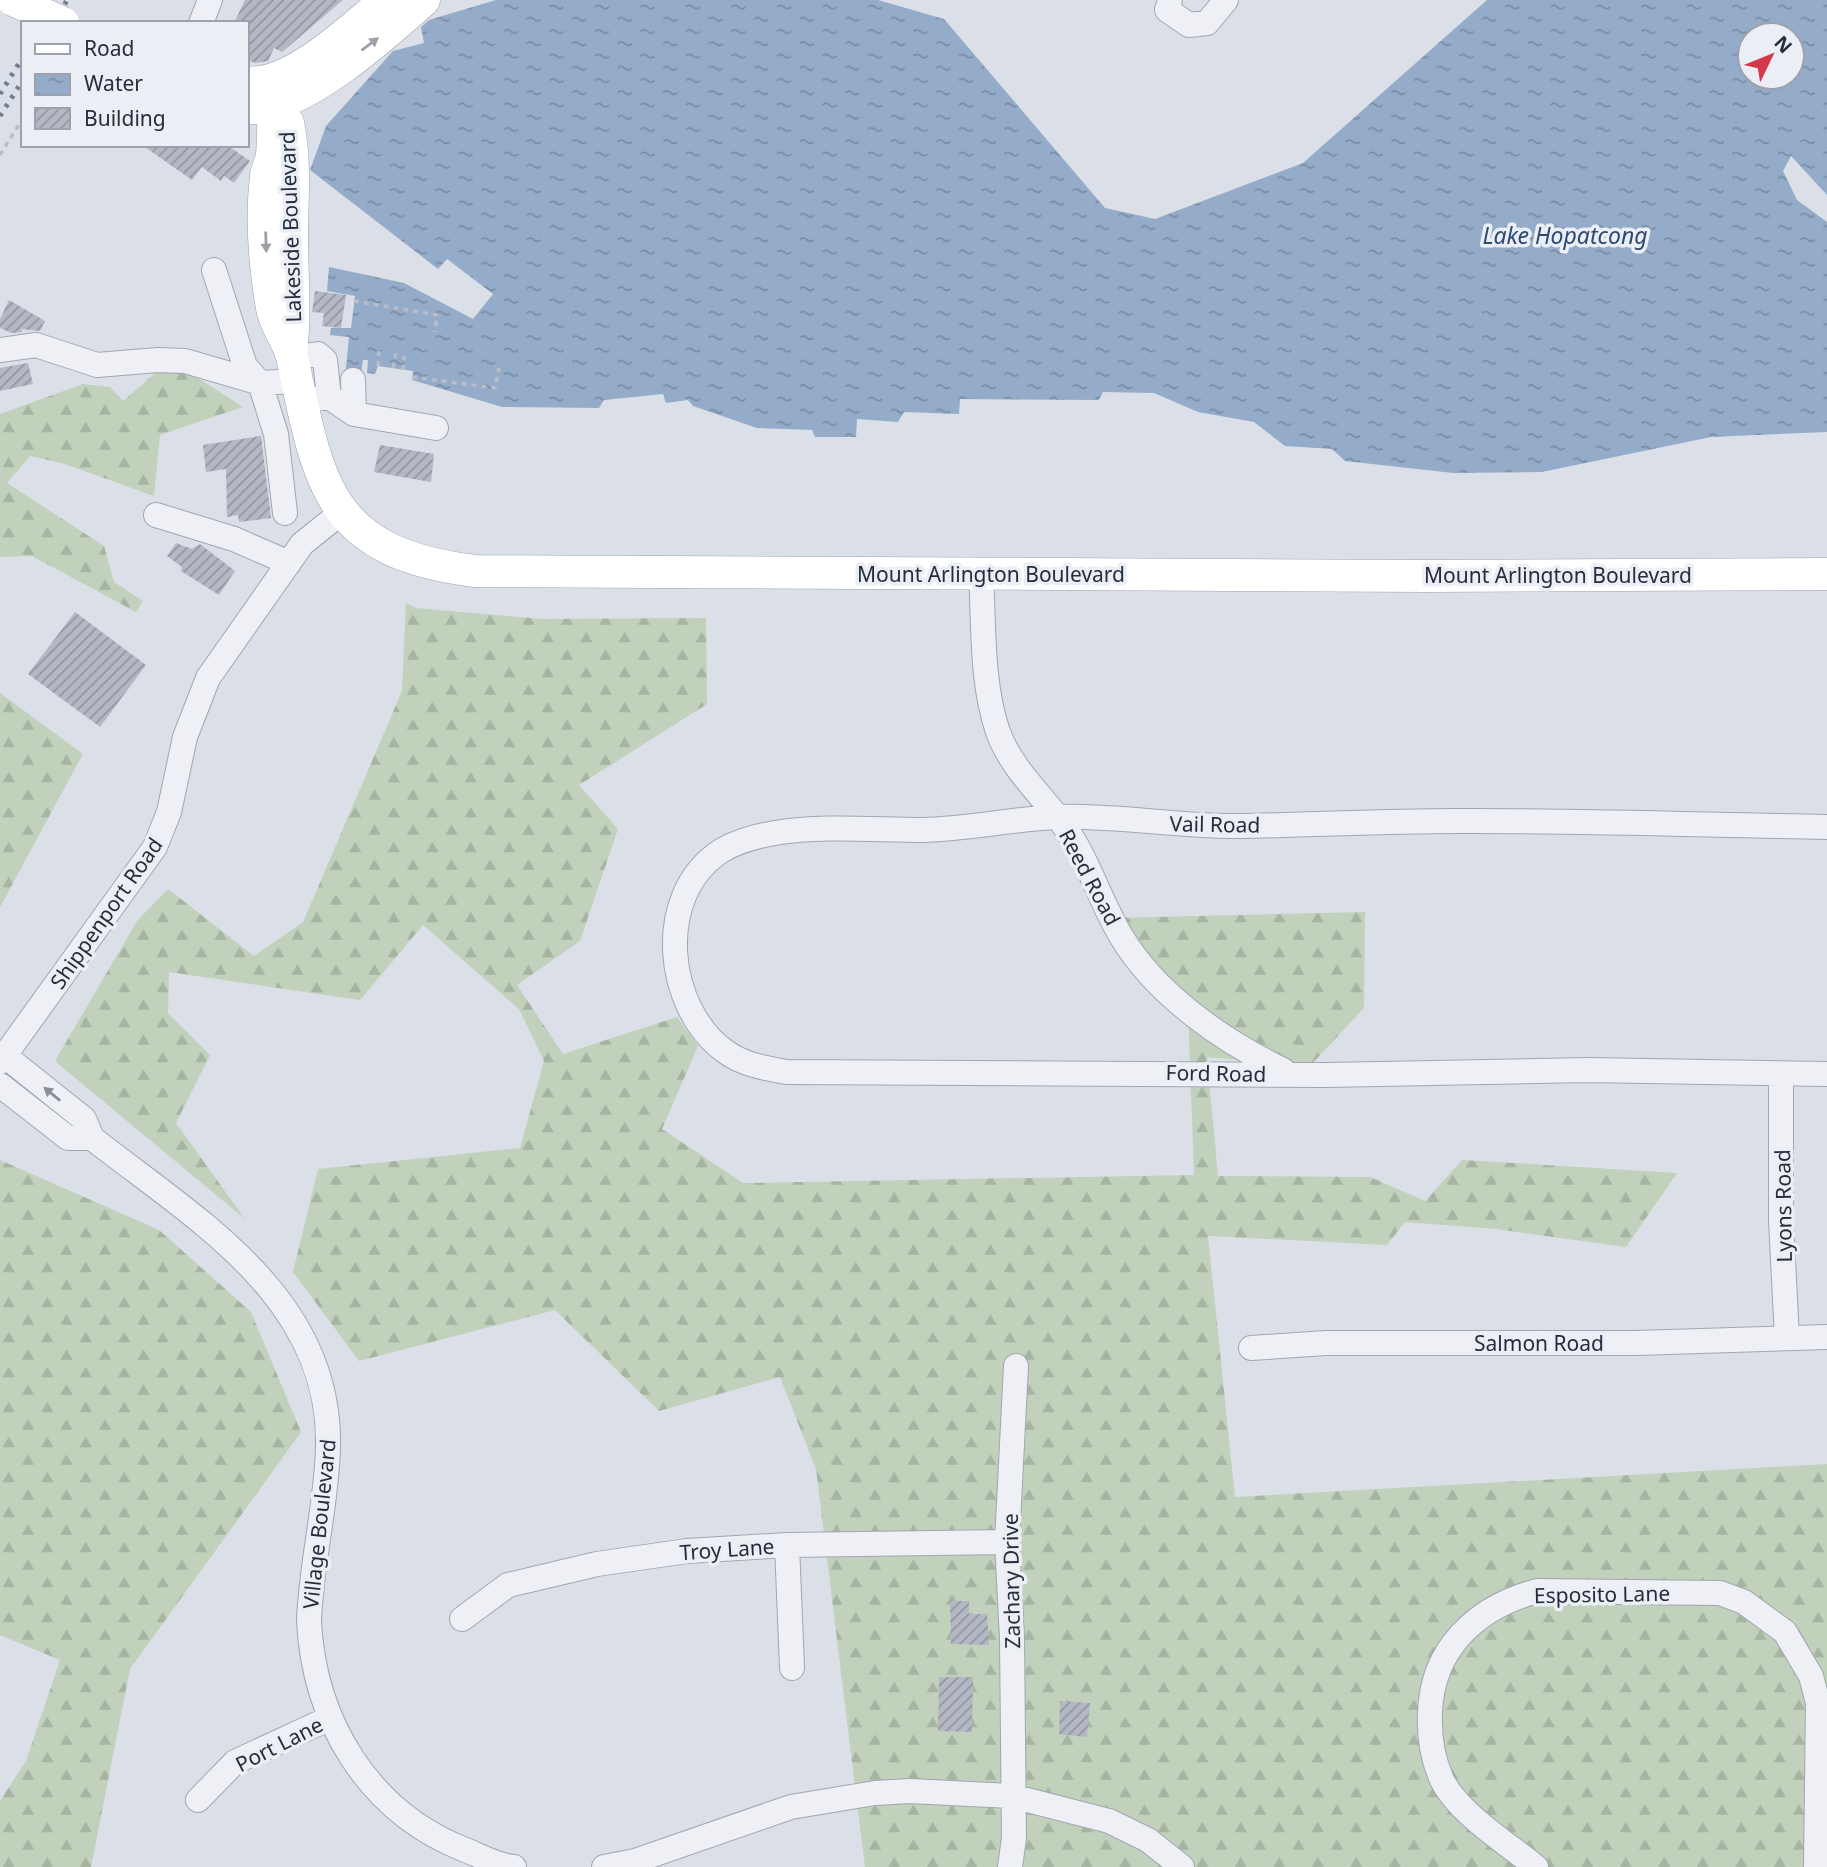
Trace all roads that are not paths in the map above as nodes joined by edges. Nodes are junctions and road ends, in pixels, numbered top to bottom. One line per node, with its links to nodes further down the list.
1 (13, 0): 7 (main road, bridge)
2 (210, 0): 8 (street)
3 (386, 0): 10 (main road)
4 (424, 0): 9 (main road, Lakeside Boulevard, one-way to 4)
5 (1170, 0): 6 (street)
6 (1226, 0)
7 (59, 21)
8 (202, 21)
9 (343, 65): 10 (main road, Lakeside Boulevard); 12 (main road)
10 (265, 97): 12 (main road, Lakeside Boulevard); 13 (main road, Lakeside Boulevard)
11 (248, 130): 13 (main road)
12 (292, 142): 16 (main road, Lakeside Boulevard)
13 (266, 174): 16 (main road, Lakeside Boulevard, one-way to 16)
14 (214, 270): 18 (street)
15 (0, 350): 18 (street)
16 (302, 378): 18 (street); 19 (street); 21 (main road, Mount Arlington Boulevard)
17 (353, 380): 19 (street)
18 (260, 383): 22 (street)
19 (354, 414): 20 (street)
20 (436, 428)
21 (343, 511): 24 (street, Shippenport Road); 25 (main road, Mount Arlington Boulevard)
22 (285, 513)
23 (156, 515): 24 (street)
24 (289, 563): 30 (street, Shippenport Road)
25 (981, 574): 26 (main road, Mount Arlington Boulevard); 27 (street, Reed Road)
26 (1827, 574)
27 (1057, 817): 28 (street, Vail Road); 29 (street, Vail Road); 31 (street, Reed Road)
28 (1827, 827)
29 (675, 951): 31 (street, Ford Road)
30 (2, 1059): 35 (street, Village Boulevard, one-way to 30)
31 (1293, 1074): 32 (street, Ford Road)
32 (1781, 1074): 33 (street, Ford Road); 37 (street, Lyons Road)
33 (1827, 1074)
34 (0, 1085): 35 (street, Village Boulevard)
35 (92, 1138): 44 (street, Village Boulevard)
36 (1827, 1337): 37 (street, Salmon Road)
37 (1787, 1338): 38 (street, Salmon Road)
38 (1251, 1348)
39 (1016, 1366): 40 (street, Zachary Drive)
40 (1007, 1542): 41 (street, Troy Lane); 45 (street, Zachary Drive)
41 (787, 1545): 42 (street, Troy Lane); 43 (street)
42 (462, 1619)
43 (792, 1668)
44 (330, 1718): 46 (street, Port Lane); 47 (street, Village Boulevard)
45 (1012, 1796): 49 (street); 50 (street, Zachary Drive); 51 (street)
46 (198, 1800)
47 (507, 1867): 48 (street, Village Boulevard)
48 (514, 1867)
49 (604, 1867)
50 (1010, 1867)
51 (1182, 1867)
52 (1536, 1867): 53 (street, Esposito Lane)
53 (1816, 1867)

